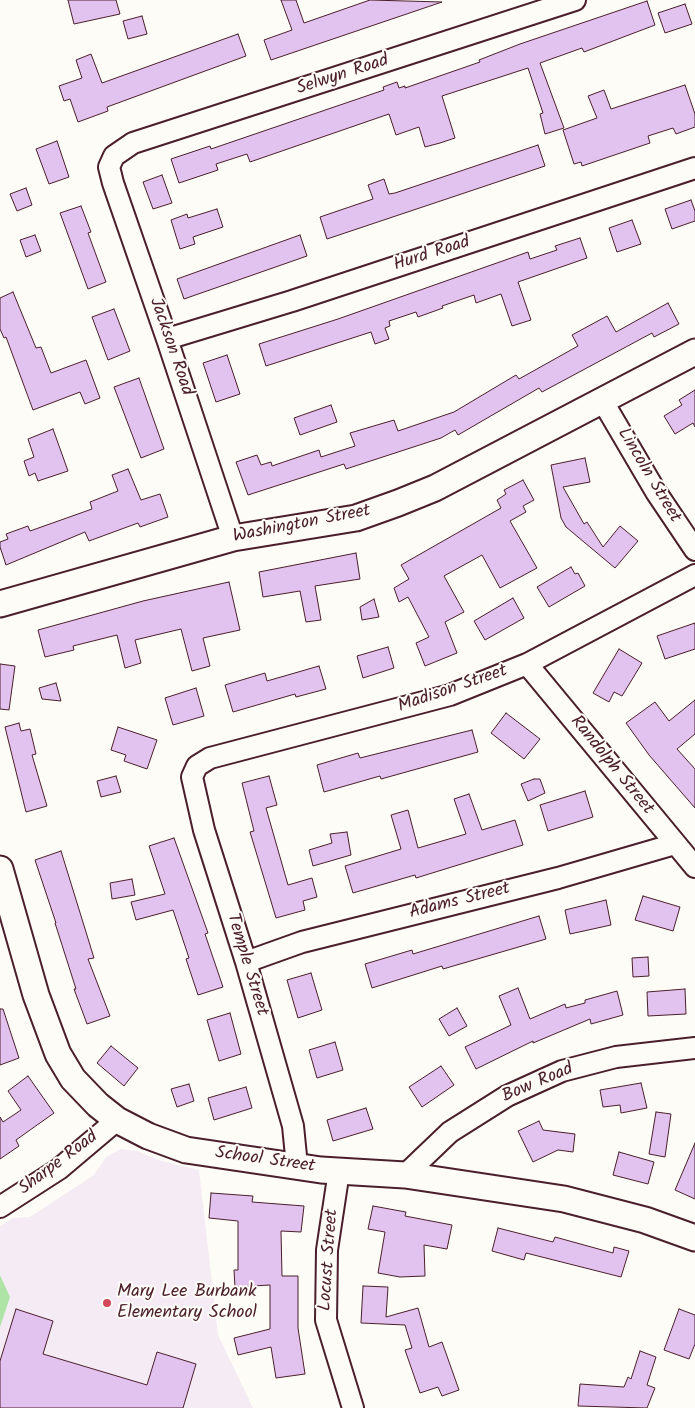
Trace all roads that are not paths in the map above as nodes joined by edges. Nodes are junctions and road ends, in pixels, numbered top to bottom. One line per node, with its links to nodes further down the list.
1 (576, 0): 2 (street, Selwyn Road)
2 (114, 156): 4 (street, Jackson Road)
3 (695, 168): 4 (street, Hurd Road)
4 (168, 339): 7 (street, Jackson Road)
5 (695, 352): 6 (street, Washington Street)
6 (602, 400): 7 (street, Washington Street); 8 (street, Lincoln Street)
7 (233, 538): 10 (street, Washington Street)
8 (695, 550)
9 (695, 575): 11 (street, Madison Street)
10 (0, 604)
11 (527, 664): 12 (street, Madison Street); 13 (street, Randolph Street)
12 (197, 766): 16 (street, Temple Street)
13 (675, 844): 14 (street, Randolph Street); 16 (street, Adams Street)
14 (695, 867)
15 (0, 868): 18 (street, School Street)
16 (246, 962): 19 (street, Temple Street)
17 (695, 1048): 21 (street, Bow Road)
18 (117, 1120): 19 (street, School Street); 22 (street, Sharpe Road)
19 (297, 1166): 20 (street, School Street)
20 (339, 1171): 21 (street, School Street); 24 (street, Locust Street)
21 (405, 1175): 23 (street, School Street)
22 (0, 1207)
23 (695, 1238)
24 (358, 1407)

